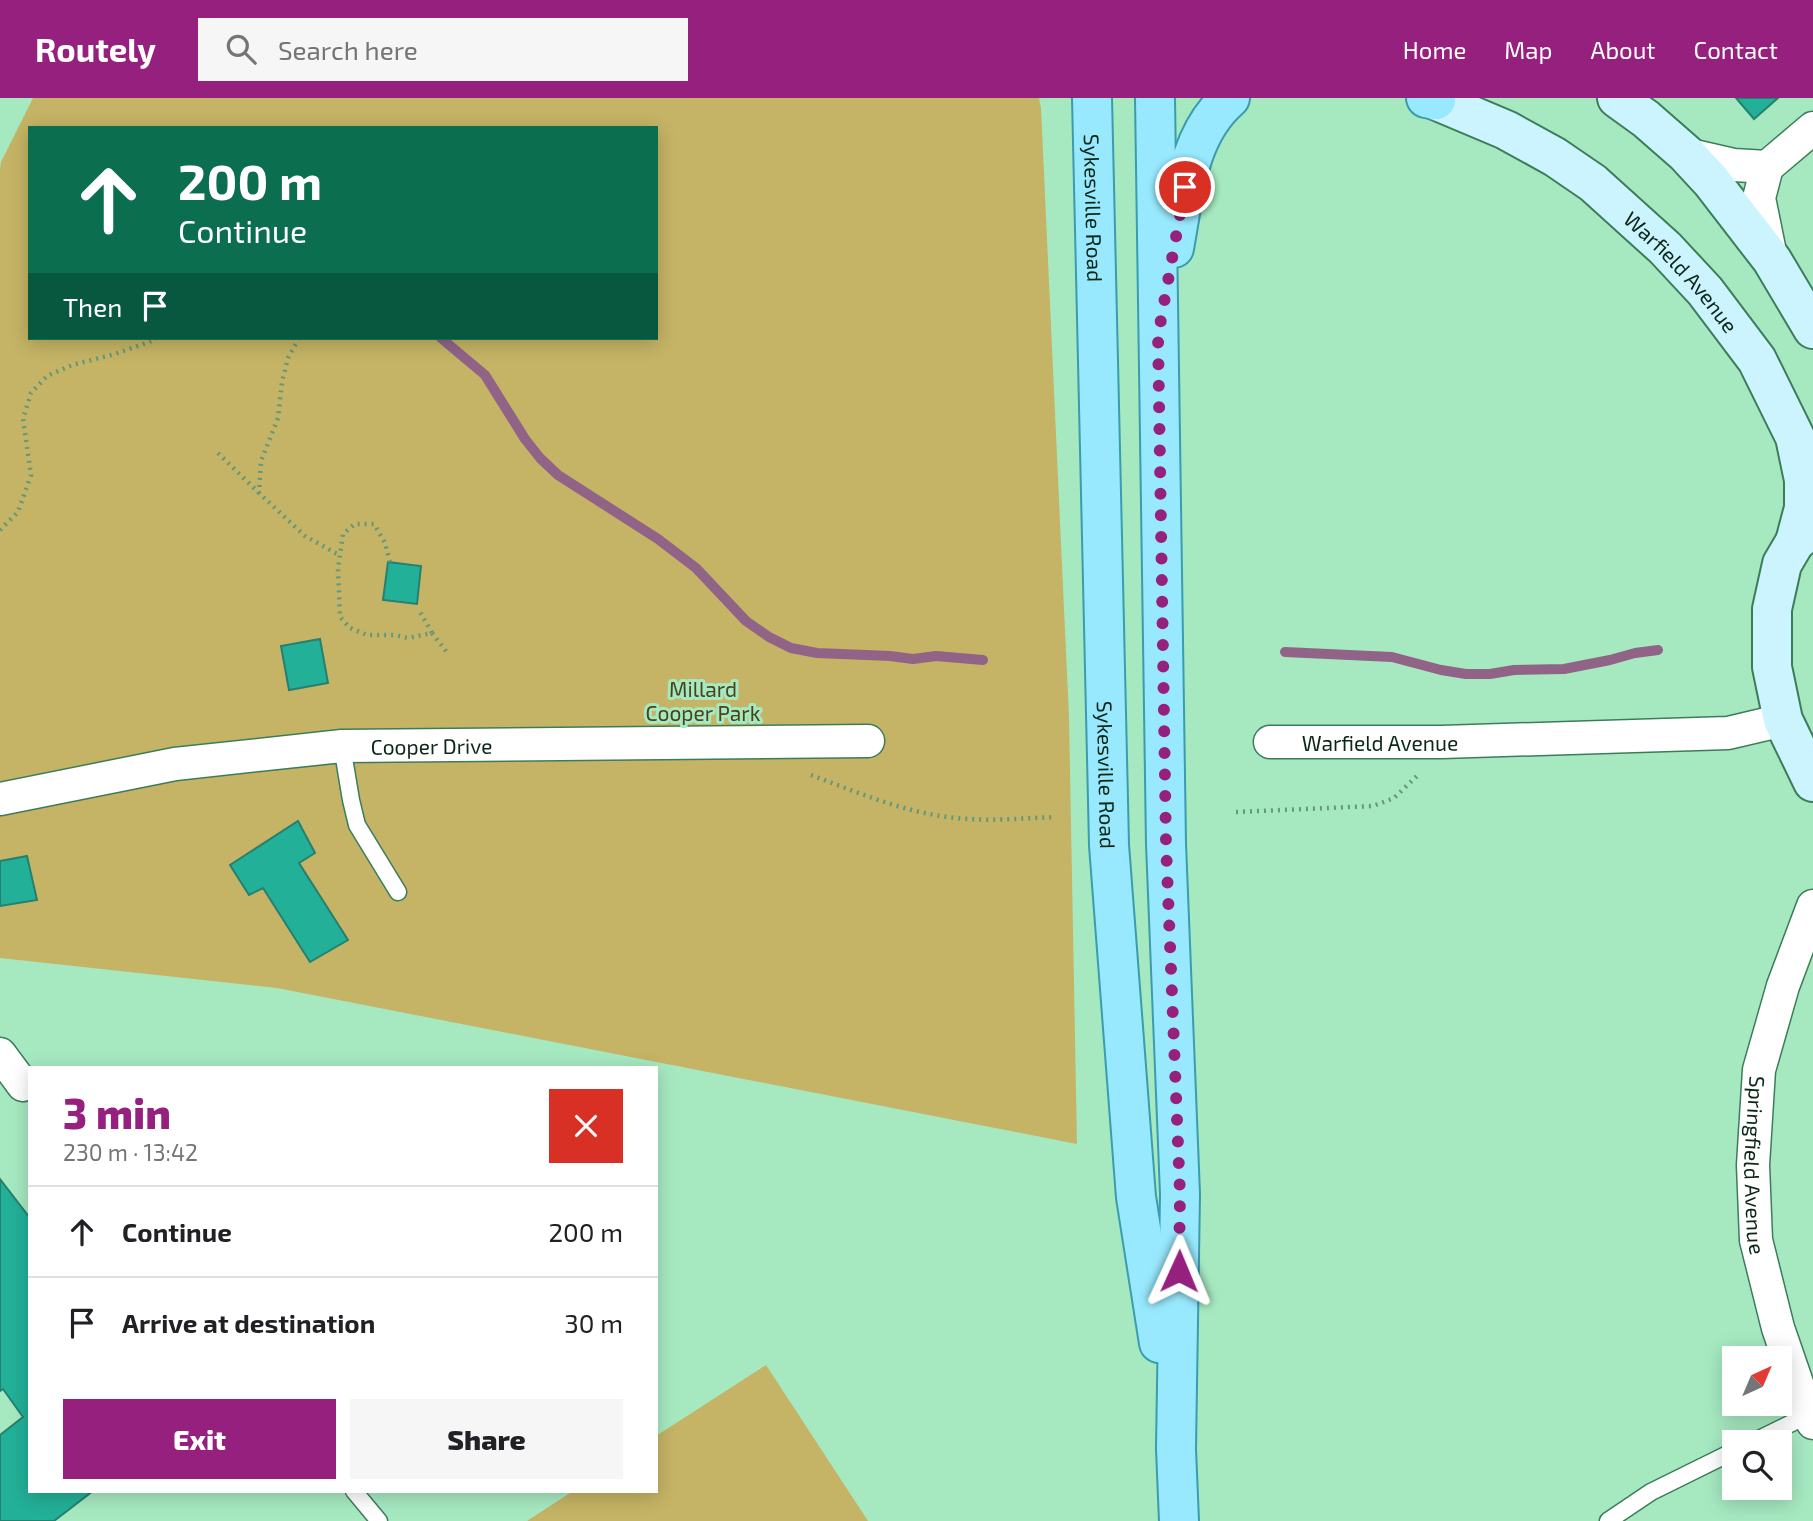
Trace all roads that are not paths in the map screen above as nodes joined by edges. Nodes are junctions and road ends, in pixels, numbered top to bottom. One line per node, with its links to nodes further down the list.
1 (1092, 98): 25 (main road, Sykesville Road)
2 (1156, 98): 11 (main road, Sykesville Road)
3 (1230, 98): 11 (main road)
4 (1617, 98): 7 (street)
5 (1431, 99): 12 (street, Warfield Avenue)
6 (1813, 128): 8 (street)
7 (1686, 154): 8 (street); 9 (street)
8 (1767, 167): 9 (street)
9 (1772, 260): 10 (street)
10 (1813, 329)
11 (1158, 336): 25 (main road, Sykesville Road)
12 (1804, 535): 13 (street, Warfield Avenue)
13 (1783, 720): 15 (street, Warfield Avenue); 17 (street, Warfield Avenue)
14 (868, 741): 16 (street, Cooper Drive)
15 (1270, 742)
16 (342, 746): 18 (street, Cooper Drive); 19 (lane)
17 (1813, 782)
18 (0, 799)
19 (398, 892)
20 (1813, 906): 23 (street, Springfield Avenue)
21 (0, 1054): 22 (street)
22 (26, 1089)
23 (1810, 1419): 24 (lane)
24 (1783, 1430)
25 (1176, 1449): 29 (main road, Sykesville Road)
26 (1722, 1457): 30 (lane)
27 (356, 1493): 28 (lane)
28 (379, 1521)
29 (1179, 1521)
30 (1608, 1521)

